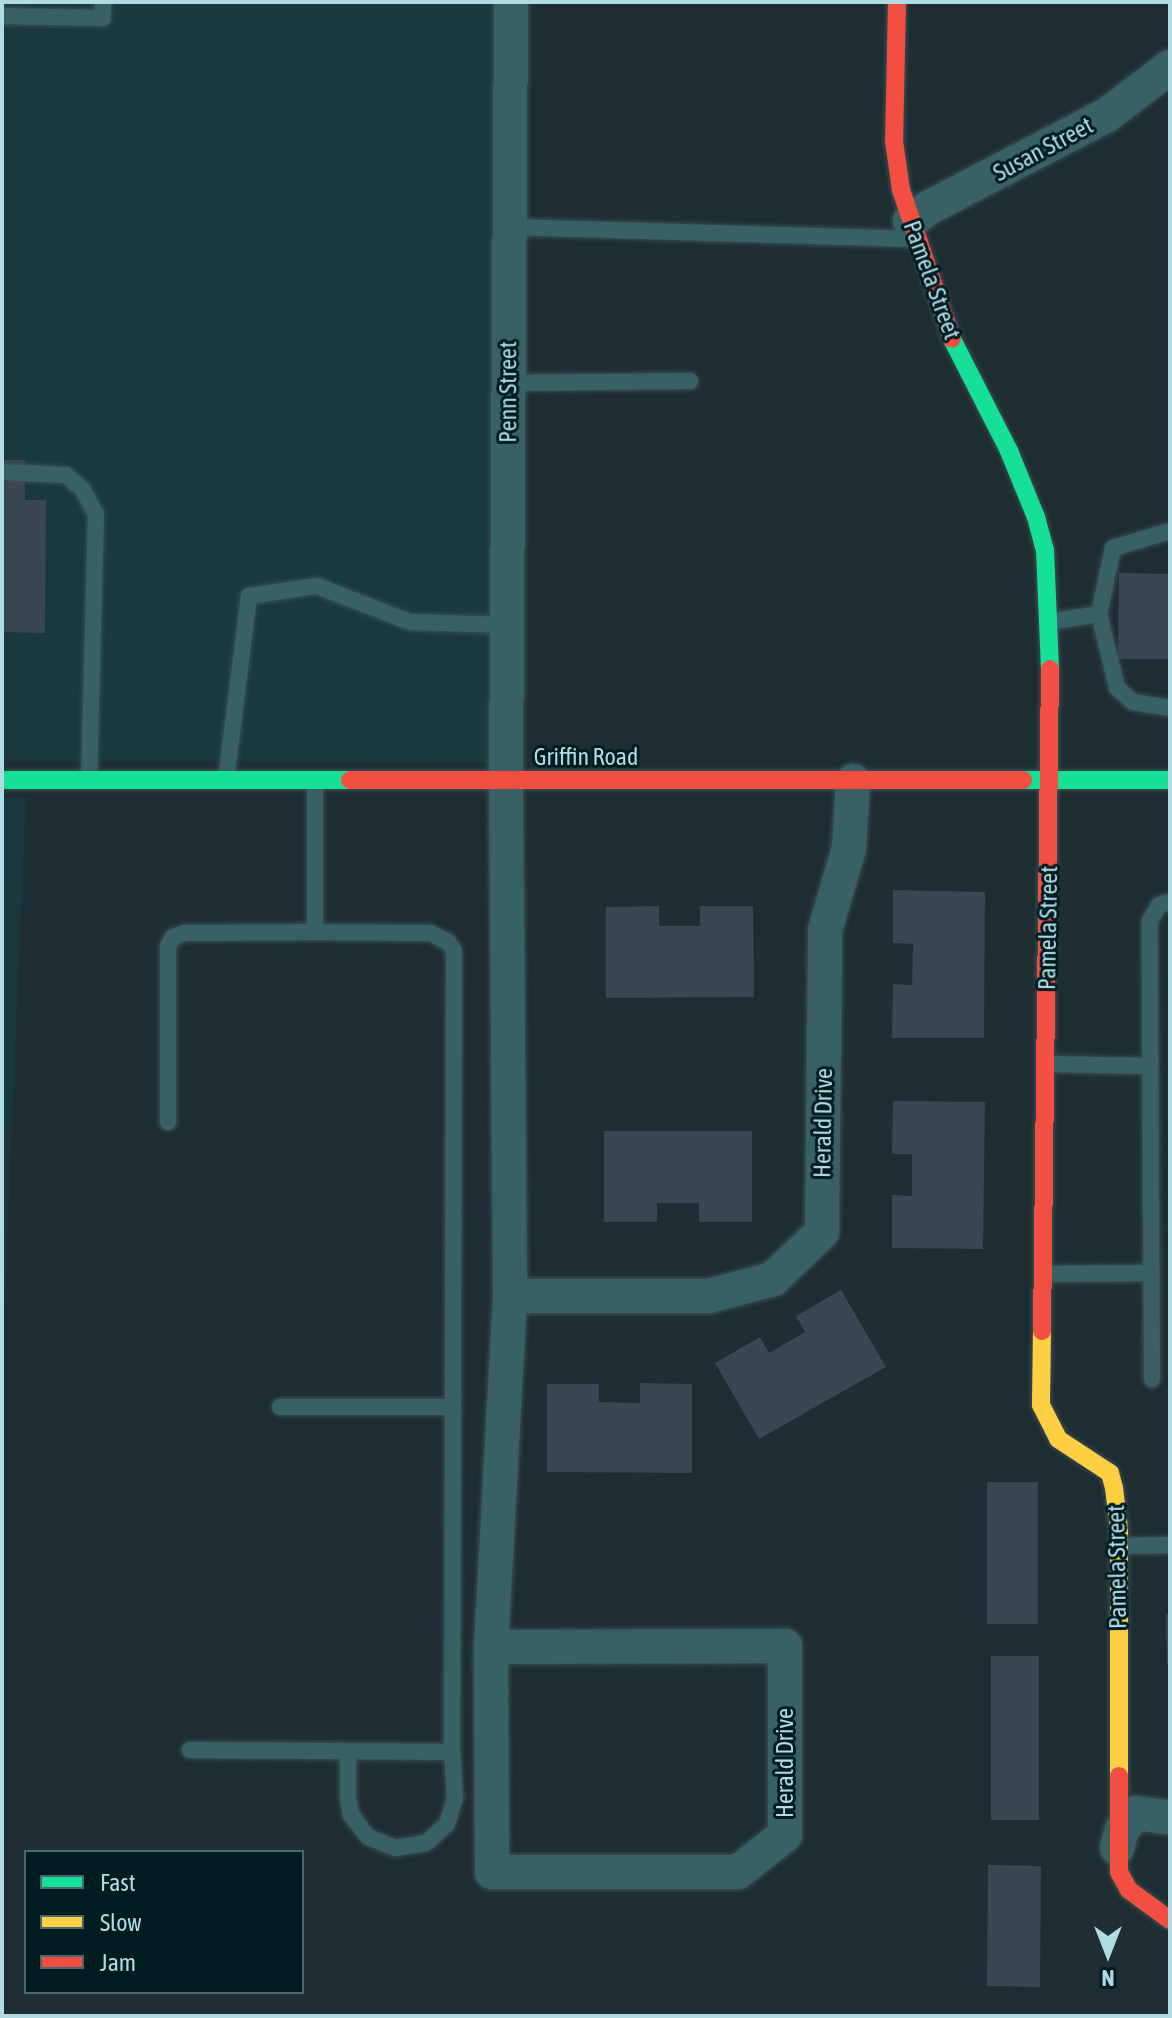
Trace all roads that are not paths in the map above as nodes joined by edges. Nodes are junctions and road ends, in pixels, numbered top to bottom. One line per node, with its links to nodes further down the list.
1 (103, 2): 4 (lane)
2 (511, 2): 6 (street, Penn Street)
3 (897, 2): 7 (street, Pamela Street)
4 (2, 16)
5 (1170, 67): 7 (street, Susan Street)
6 (509, 227): 7 (lane); 9 (street, Penn Street)
7 (913, 230): 13 (street, Pamela Street)
8 (690, 381): 9 (lane)
9 (508, 383): 14 (street, Penn Street)
10 (2, 472): 17 (lane)
11 (1170, 531): 12 (lane)
12 (1099, 614): 13 (lane); 15 (lane)
13 (1048, 623): 20 (street, Pamela Street)
14 (507, 625): 21 (lane); 23 (street, Penn Street)
15 (1170, 708)
16 (2, 780): 17 (street, Griffin Road)
17 (89, 780): 21 (street, Griffin Road)
18 (1170, 780): 20 (street, Griffin Road)
19 (853, 781): 20 (street, Griffin Road); 23 (street, Griffin Road); 31 (street, Herald Drive)
20 (1050, 781): 26 (street, Pamela Street)
21 (226, 782): 22 (street, Griffin Road)
22 (315, 782): 23 (street, Griffin Road); 25 (lane)
23 (506, 782): 31 (street, Herald Drive)
24 (1170, 902): 27 (lane)
25 (315, 932): 28 (lane); 34 (lane)
26 (1046, 1064): 27 (lane); 30 (street, Pamela Street)
27 (1150, 1066): 29 (lane)
28 (168, 1122)
29 (1151, 1273): 30 (lane); 32 (lane)
30 (1043, 1274): 36 (street, Pamela Street)
31 (510, 1296): 37 (street, Herald Drive)
32 (1152, 1379)
33 (280, 1407): 34 (lane)
34 (453, 1407): 40 (lane)
35 (1170, 1545): 36 (lane)
36 (1119, 1546): 42 (street, Pamela Street)
37 (491, 1647): 37 (street, Herald Drive)
38 (190, 1750): 39 (lane)
39 (348, 1752): 40 (lane); 40 (lane)
40 (452, 1752)
41 (1170, 1818): 42 (street)
42 (1116, 1851): 43 (street, Pamela Street)
43 (1170, 1920)

